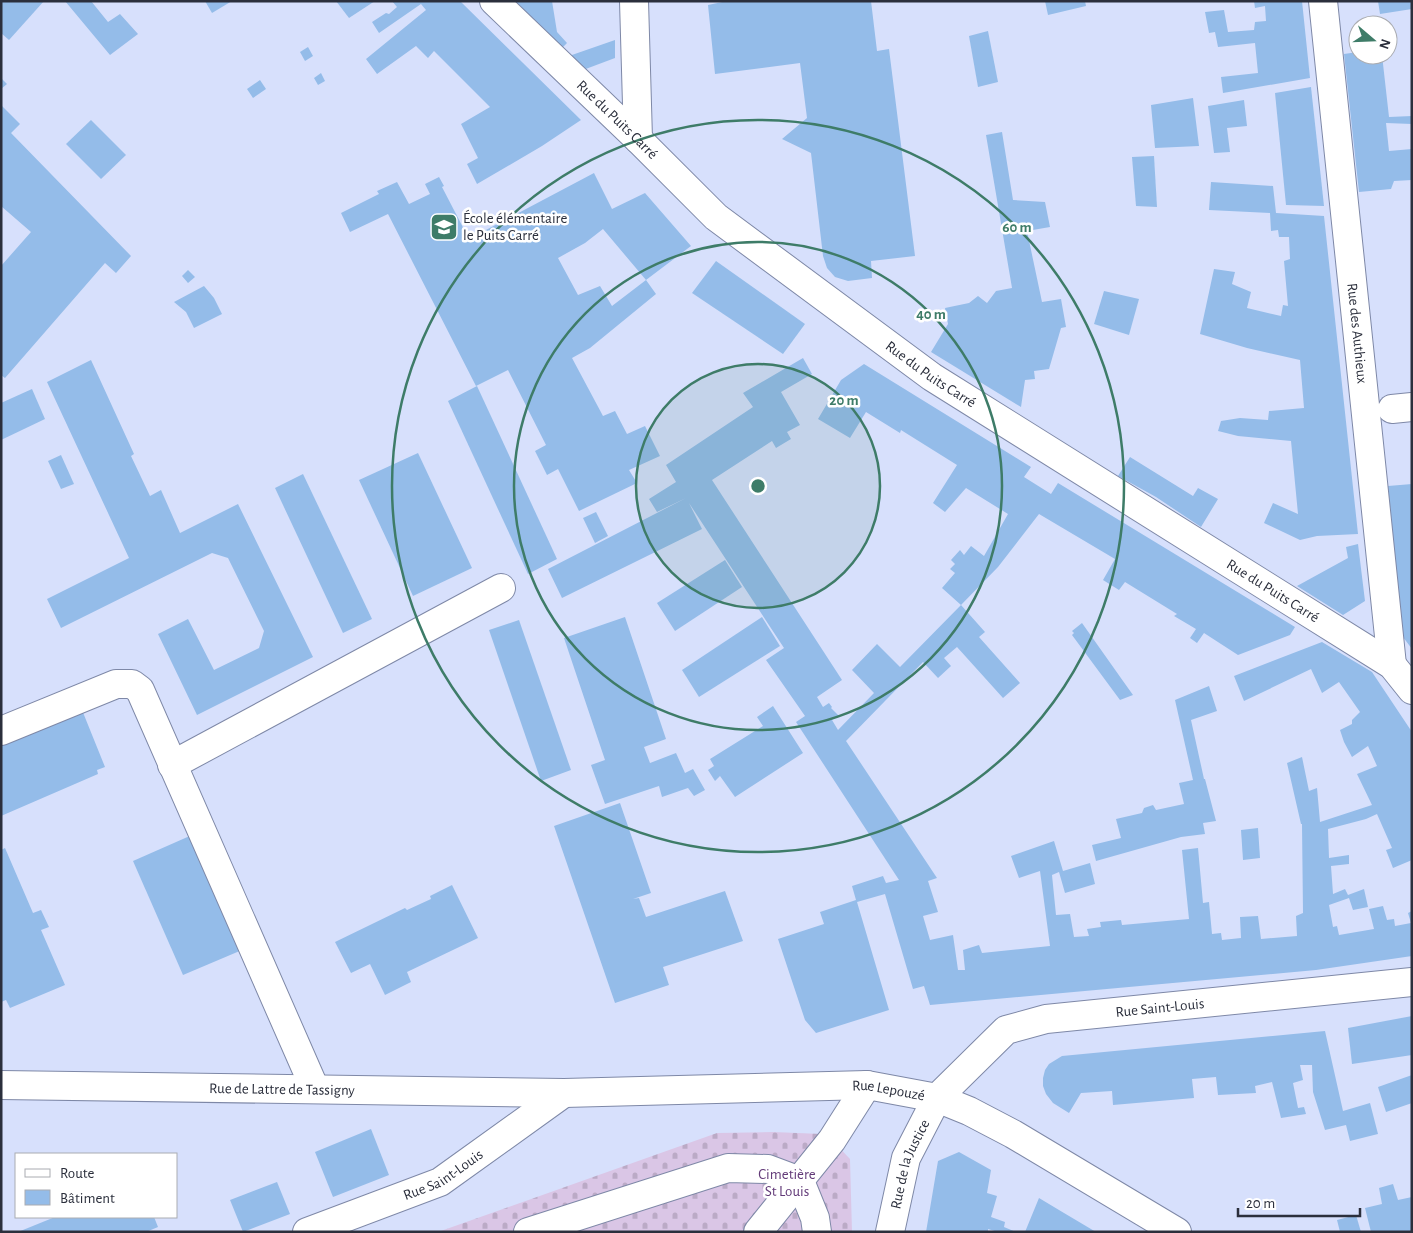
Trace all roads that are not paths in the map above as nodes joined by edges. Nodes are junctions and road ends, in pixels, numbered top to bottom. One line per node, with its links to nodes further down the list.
1 (494, 1): 4 (street, Rue du Puits Carré)
2 (634, 1): 4 (street)
3 (1323, 1): 6 (street, Rue des Authieux)
4 (638, 139): 6 (street, Rue du Puits Carré)
5 (500, 588): 9 (street)
6 (1392, 665): 7 (street, Rue du Puits Carré)
7 (1412, 690)
8 (1, 731): 9 (street)
9 (172, 765): 13 (street)
10 (1412, 982): 15 (street, Rue Saint-Louis)
11 (1, 1084): 13 (street, Rue de Lattre de Tassigny)
12 (867, 1085): 14 (street, Rue Lepouzé); 15 (street, Rue Lepouzé); 16 (street)
13 (315, 1089): 14 (street, Rue de Lattre de Tassigny)
14 (564, 1093): 17 (street, Rue Saint-Louis)
15 (937, 1098): 21 (street, Rue de la Justice); 22 (street, Rue Lepouzé)
16 (800, 1181): 18 (street); 19 (street); 20 (street)
17 (308, 1232)
18 (528, 1232)
19 (758, 1232)
20 (817, 1232)
21 (890, 1232)
22 (1176, 1232)

